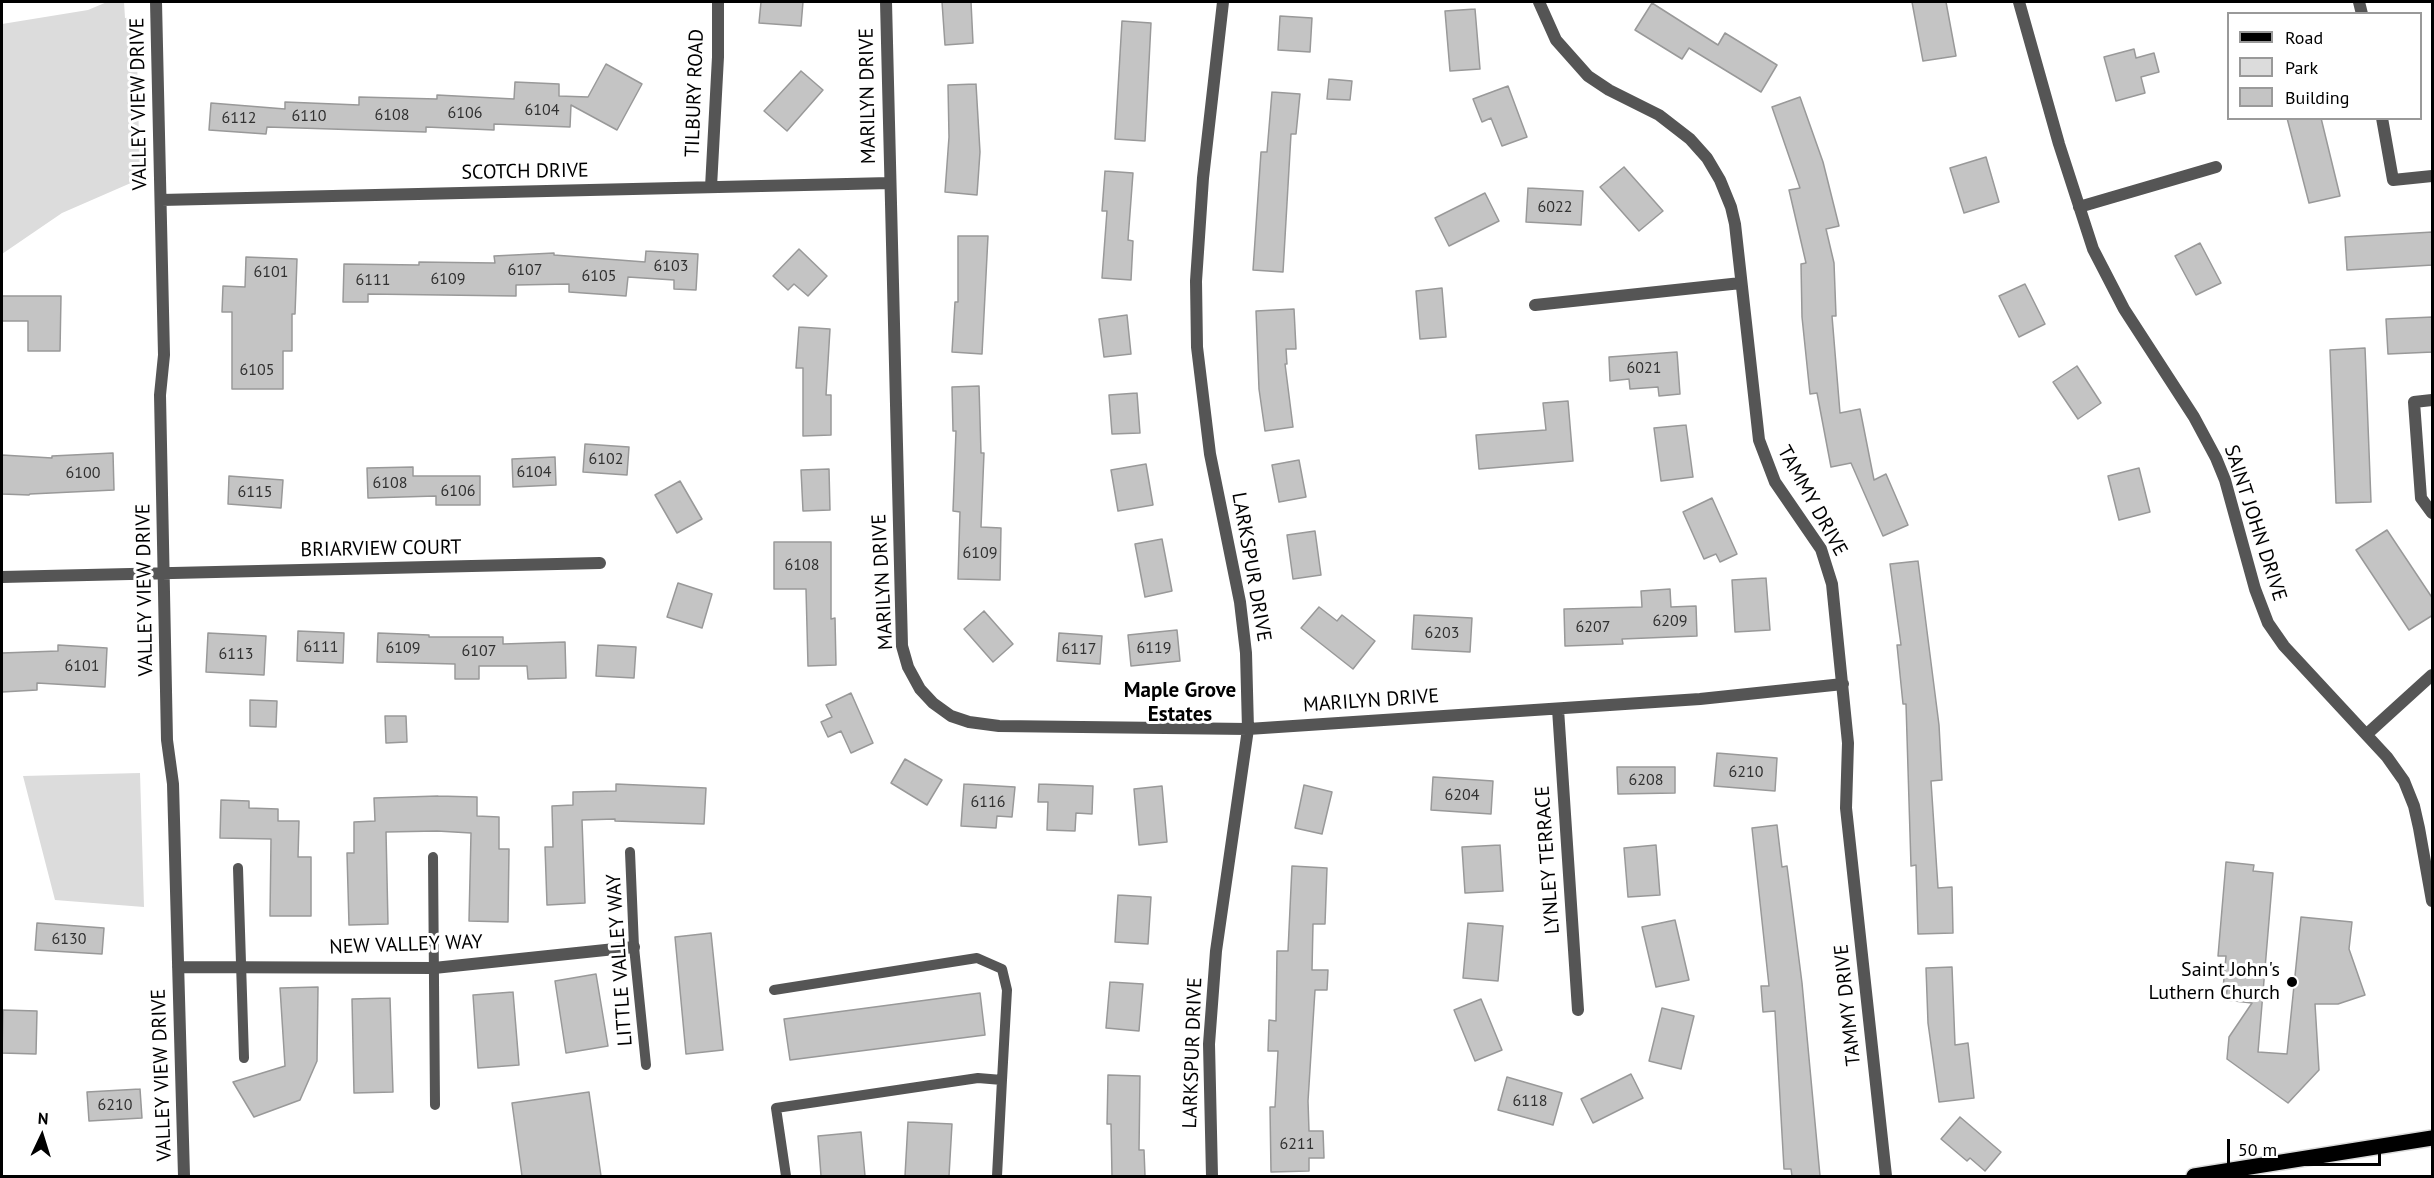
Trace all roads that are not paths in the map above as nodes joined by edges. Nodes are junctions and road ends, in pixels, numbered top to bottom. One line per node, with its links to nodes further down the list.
1 (156, 2): 12 (street, VALLEY VIEW DRIVE)
2 (718, 2): 11 (street, TILBURY ROAD)
3 (886, 2): 10 (street, MARILYN DRIVE)
4 (1223, 2): 24 (street, LARKSPUR DRIVE)
5 (1539, 2): 14 (street, TAMMY DRIVE)
6 (2019, 2): 13 (street, SAINT JOHN DRIVE)
7 (2382, 120): 9 (street)
8 (2217, 167): 13 (street)
9 (2433, 176)
10 (890, 183): 11 (street, SCOTCH DRIVE); 24 (street, MARILYN DRIVE)
11 (711, 187): 12 (street, SCOTCH DRIVE)
12 (161, 200): 19 (street, VALLEY VIEW DRIVE)
13 (2079, 207): 25 (street, SAINT JOHN DRIVE)
14 (1741, 283): 15 (street); 22 (street, TAMMY DRIVE)
15 (1535, 305)
16 (2433, 400): 17 (street)
17 (2433, 513)
18 (600, 563): 19 (street, BRIARVIEW COURT)
19 (164, 574): 20 (street, BRIARVIEW COURT); 31 (street, VALLEY VIEW DRIVE)
20 (2, 577)
21 (2433, 675): 25 (street)
22 (1843, 684): 23 (street, MARILYN DRIVE); 45 (street, TAMMY DRIVE)
23 (1558, 709): 24 (street, MARILYN DRIVE); 35 (street, LYNLEY TERRACE)
24 (1248, 729): 44 (street, LARKSPUR DRIVE)
25 (2367, 734): 29 (street, SAINT JOHN DRIVE)
26 (630, 852): 30 (lane, LITTLE VALLEY WAY)
27 (433, 857): 33 (lane)
28 (238, 868): 32 (lane)
29 (2433, 901)
30 (634, 947): 33 (street, NEW VALLEY WAY); 37 (lane, LITTLE VALLEY WAY)
31 (178, 967): 32 (street, NEW VALLEY WAY); 41 (street, VALLEY VIEW DRIVE)
32 (243, 967): 33 (street, NEW VALLEY WAY); 36 (lane)
33 (434, 968): 39 (lane)
34 (774, 990): 38 (lane)
35 (1578, 1010)
36 (244, 1058)
37 (646, 1065)
38 (1002, 1080): 42 (lane); 43 (lane)
39 (435, 1105)
40 (2433, 1138): 46 (main road)
41 (184, 1176)
42 (786, 1176)
43 (997, 1176)
44 (1212, 1176)
45 (1886, 1176)
46 (2195, 1176)

